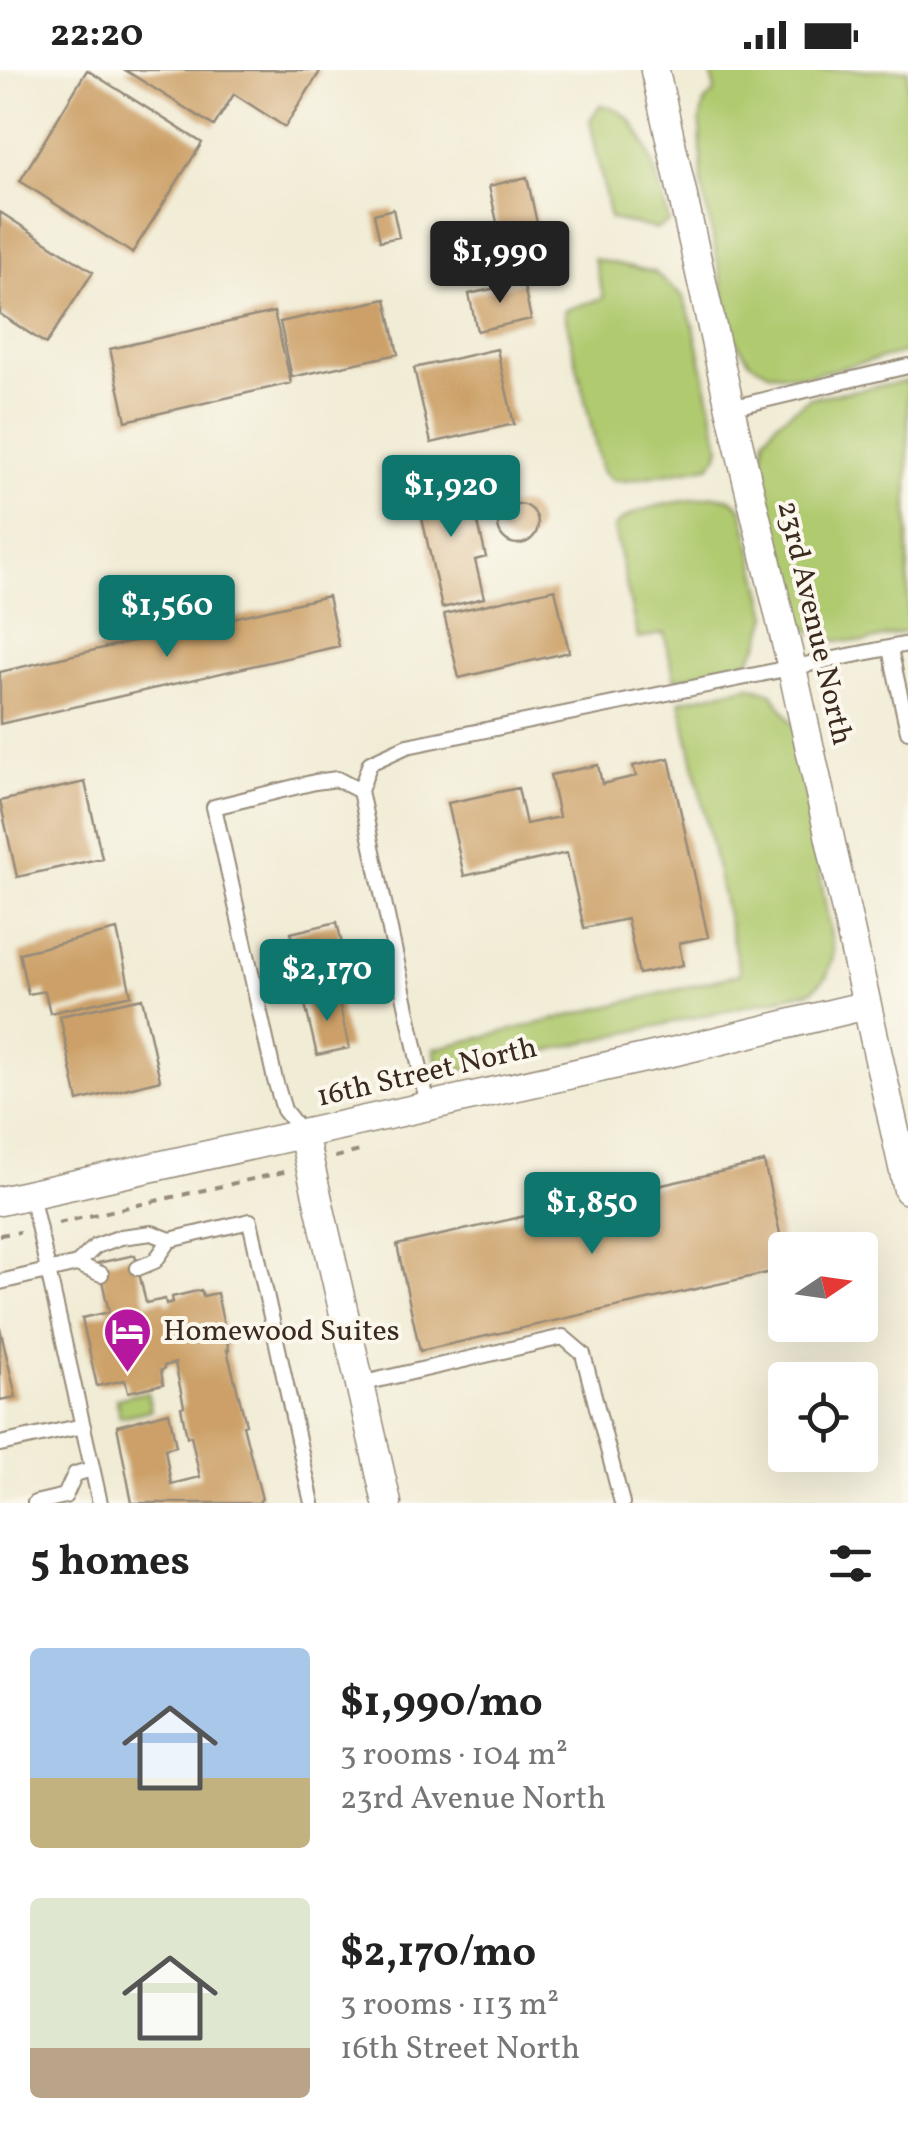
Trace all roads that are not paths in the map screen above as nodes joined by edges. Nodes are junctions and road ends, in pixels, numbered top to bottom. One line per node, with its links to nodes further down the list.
1 (655, 70): 3 (street, 23rd Avenue North)
2 (908, 366): 3 (lane)
3 (730, 408): 6 (street, 23rd Avenue North)
4 (908, 644): 5 (lane)
5 (890, 649): 6 (lane); 7 (lane)
6 (792, 668): 8 (lane); 9 (street, 23rd Avenue North)
7 (908, 731)
8 (360, 791): 11 (lane); 12 (lane)
9 (867, 1006): 10 (street, 23rd Avenue North); 11 (street, 16th Street North)
10 (899, 1104): 13 (street, 23rd Avenue North)
11 (428, 1106): 12 (street, 16th Street North)
12 (303, 1134): 14 (street, 16th Street North); 22 (street)
13 (908, 1190)
14 (31, 1194): 15 (street, 16th Street North); 19 (lane)
15 (0, 1201)
16 (170, 1240): 17 (lane); 18 (lane); 28 (lane)
17 (77, 1264): 19 (lane); 20 (lane)
18 (138, 1268)
19 (48, 1271): 21 (lane); 23 (lane)
20 (100, 1274)
21 (0, 1282)
22 (360, 1384): 29 (street); 30 (lane)
23 (82, 1426): 24 (lane); 25 (lane)
24 (0, 1444)
25 (92, 1469): 26 (lane); 27 (lane)
26 (34, 1503)
27 (100, 1503)
28 (312, 1503)
29 (387, 1503)
30 (622, 1503)

